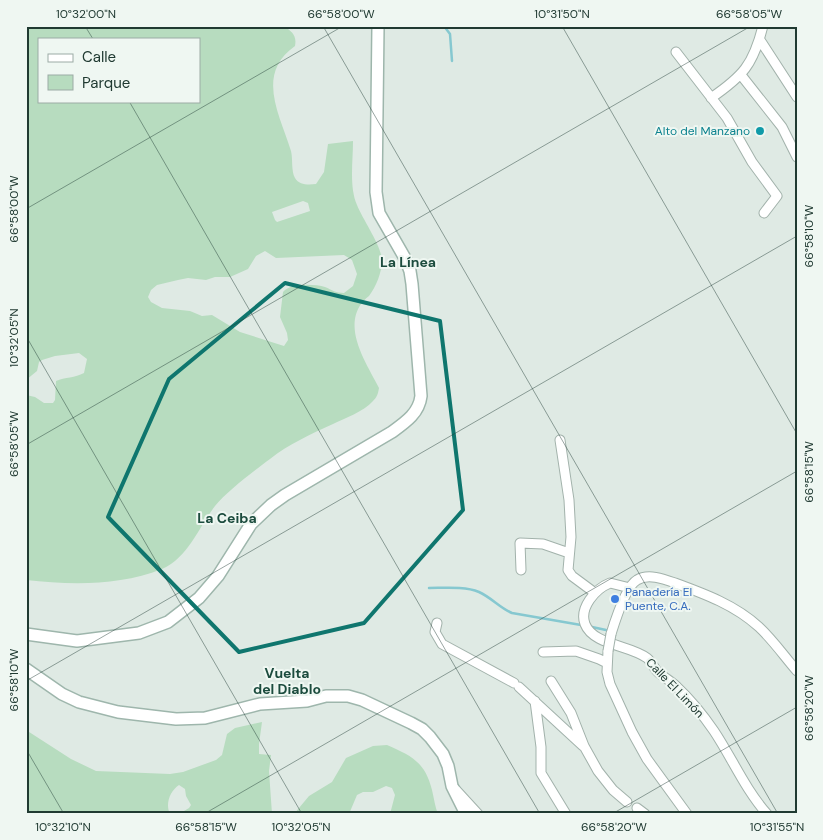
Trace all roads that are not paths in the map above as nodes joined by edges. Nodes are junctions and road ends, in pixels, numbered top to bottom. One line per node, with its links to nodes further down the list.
1 (378, 26): 16 (main road)
2 (763, 26): 3 (street)
3 (760, 40): 5 (street); 6 (street)
4 (676, 52): 7 (street)
5 (741, 75): 7 (street); 8 (street)
6 (797, 97)
7 (711, 98): 9 (street)
8 (797, 157)
9 (764, 213)
10 (560, 440): 11 (street)
11 (569, 553): 12 (street); 14 (street)
12 (521, 570)
13 (630, 588): 14 (street); 18 (street, bridge); 20 (street)
14 (595, 594): 30 (street, Calle El Limón)
15 (437, 623): 22 (street)
16 (26, 634)
17 (543, 652): 18 (street)
18 (607, 663): 29 (street)
19 (26, 668): 24 (main road)
20 (797, 671)
21 (551, 681): 23 (street)
22 (535, 701): 23 (street); 28 (street)
23 (584, 746): 25 (street)
24 (452, 786): 26 (main road); 27 (street)
25 (628, 802)
26 (466, 814)
27 (478, 814)
28 (566, 814)
29 (687, 814)
30 (767, 814)

